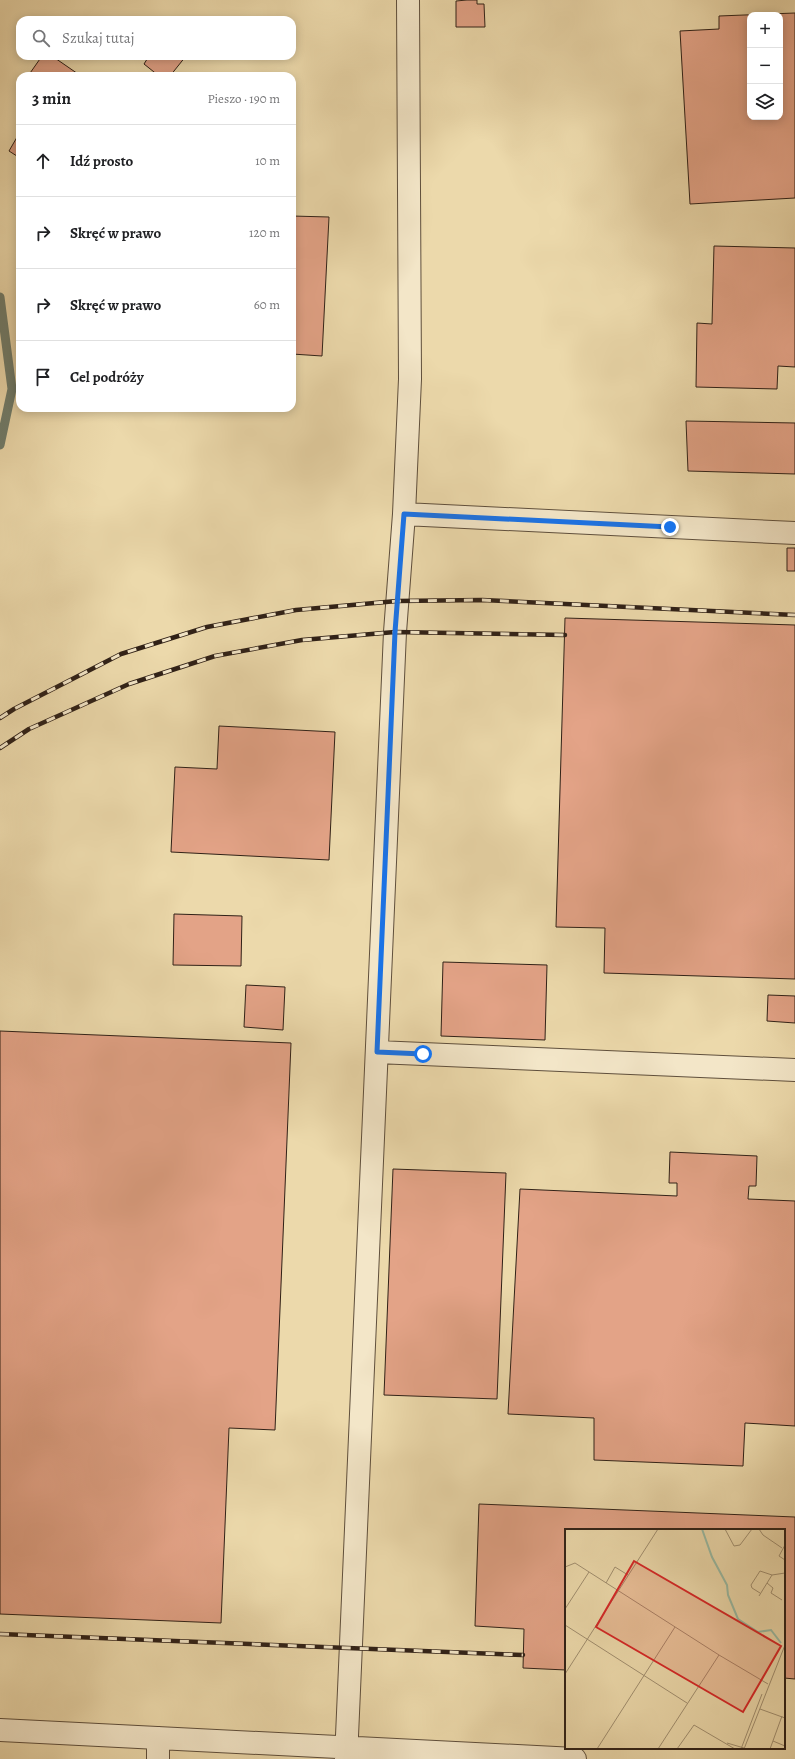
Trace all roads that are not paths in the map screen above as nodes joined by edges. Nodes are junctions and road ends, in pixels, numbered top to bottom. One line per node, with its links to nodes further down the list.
1 (408, 0): 2 (lane)
2 (404, 514): 3 (lane); 4 (lane)
3 (795, 533)
4 (377, 1052): 5 (lane); 8 (lane)
5 (795, 1070)
6 (0, 1730): 7 (lane)
7 (158, 1748): 8 (lane)
8 (346, 1753): 9 (lane)
9 (574, 1759)

